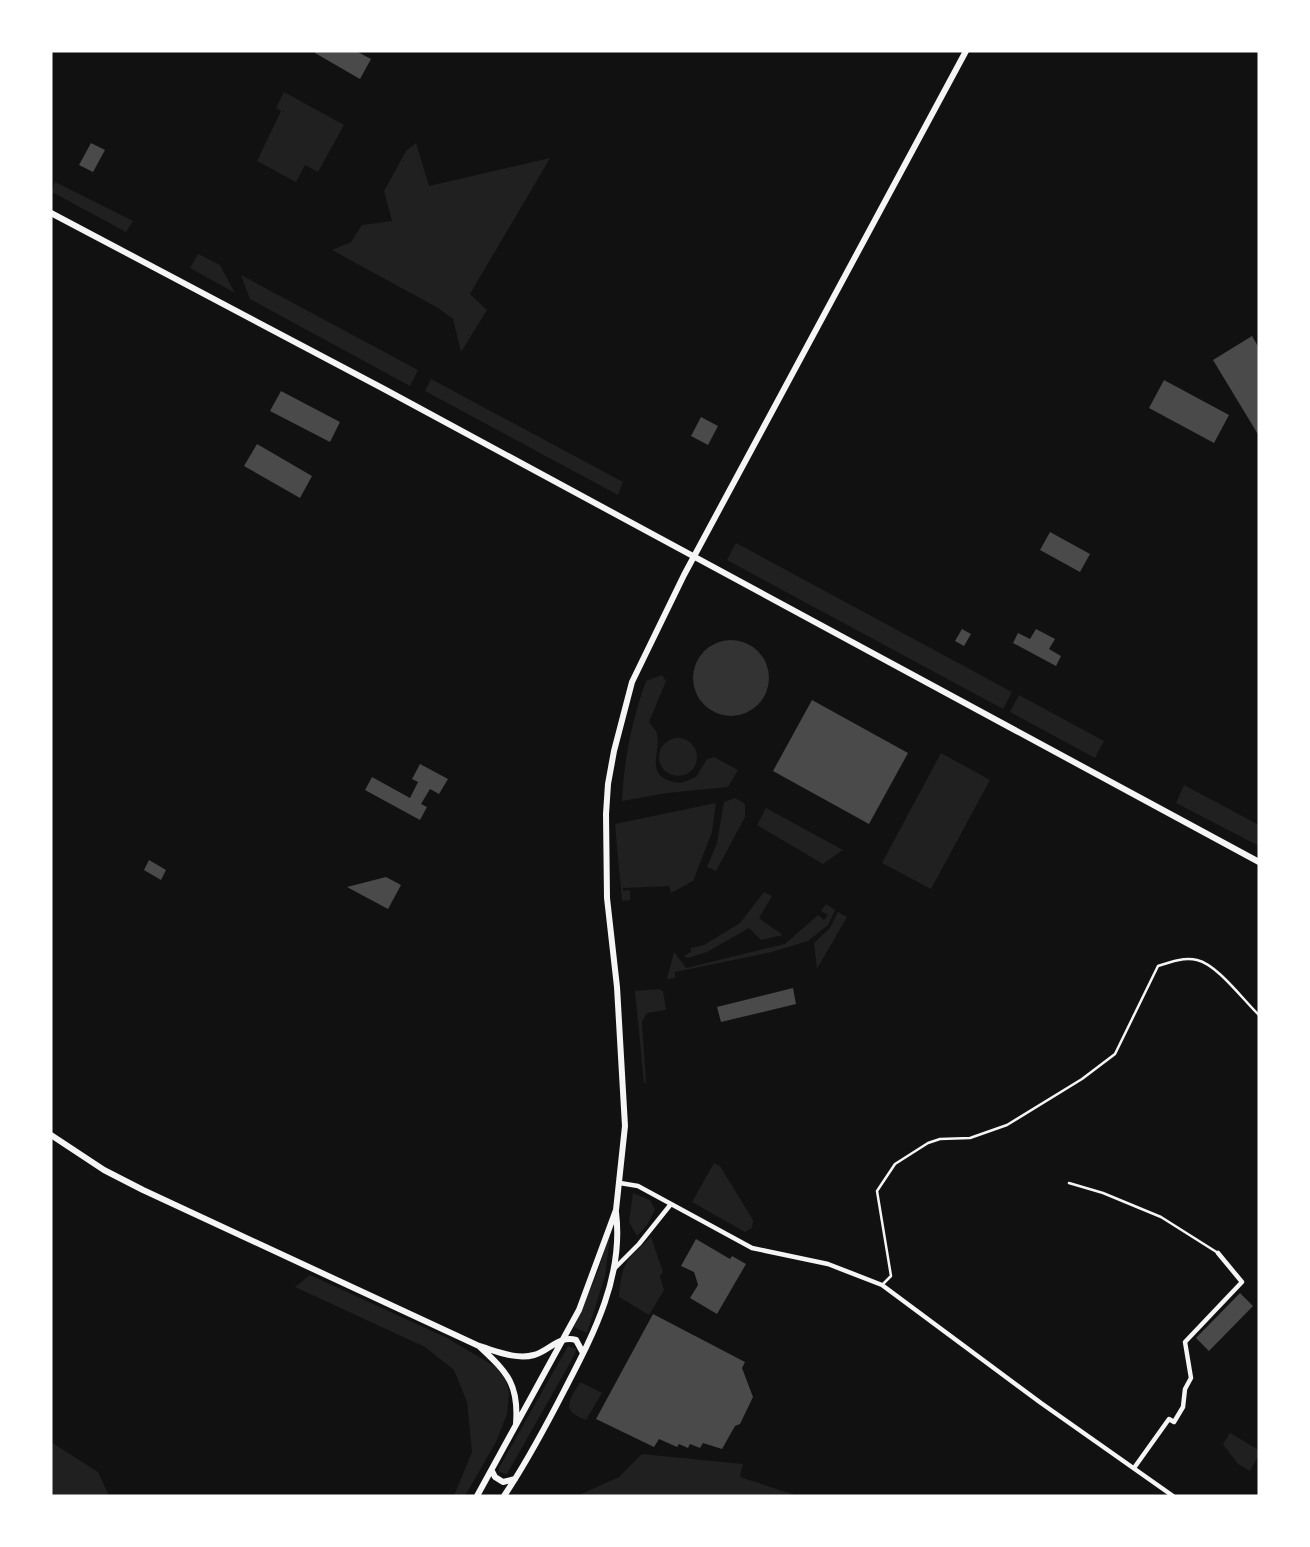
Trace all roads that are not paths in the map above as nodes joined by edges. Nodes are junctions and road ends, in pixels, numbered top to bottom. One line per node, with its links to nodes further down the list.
1 (966, 51): 3 (main road)
2 (51, 213): 3 (main road)
3 (694, 556): 4 (main road); 7 (main road)
4 (1259, 862)
5 (1259, 1015): 15 (lane)
6 (51, 1135): 17 (main road)
7 (620, 1183): 9 (street); 11 (main road)
8 (1069, 1183): 13 (lane)
9 (653, 1195): 10 (street); 12 (street)
10 (671, 1204): 12 (street); 15 (street)
11 (616, 1210): 14 (main road); 16 (main road)
12 (661, 1216): 14 (street)
13 (1218, 1253): 20 (street)
14 (613, 1270): 18 (main road)
15 (883, 1285): 20 (street)
16 (564, 1339): 17 (main road); 18 (main road); 19 (main road)
17 (479, 1346): 19 (main road)
18 (583, 1353): 22 (main road)
19 (516, 1426): 21 (main road)
20 (1134, 1468): 27 (street)
21 (492, 1471): 22 (main road); 23 (main road)
22 (516, 1479): 26 (main road)
23 (485, 1483): 24 (main road); 25 (main road)
24 (477, 1496)
25 (485, 1496)
26 (504, 1496)
27 (1173, 1496)

